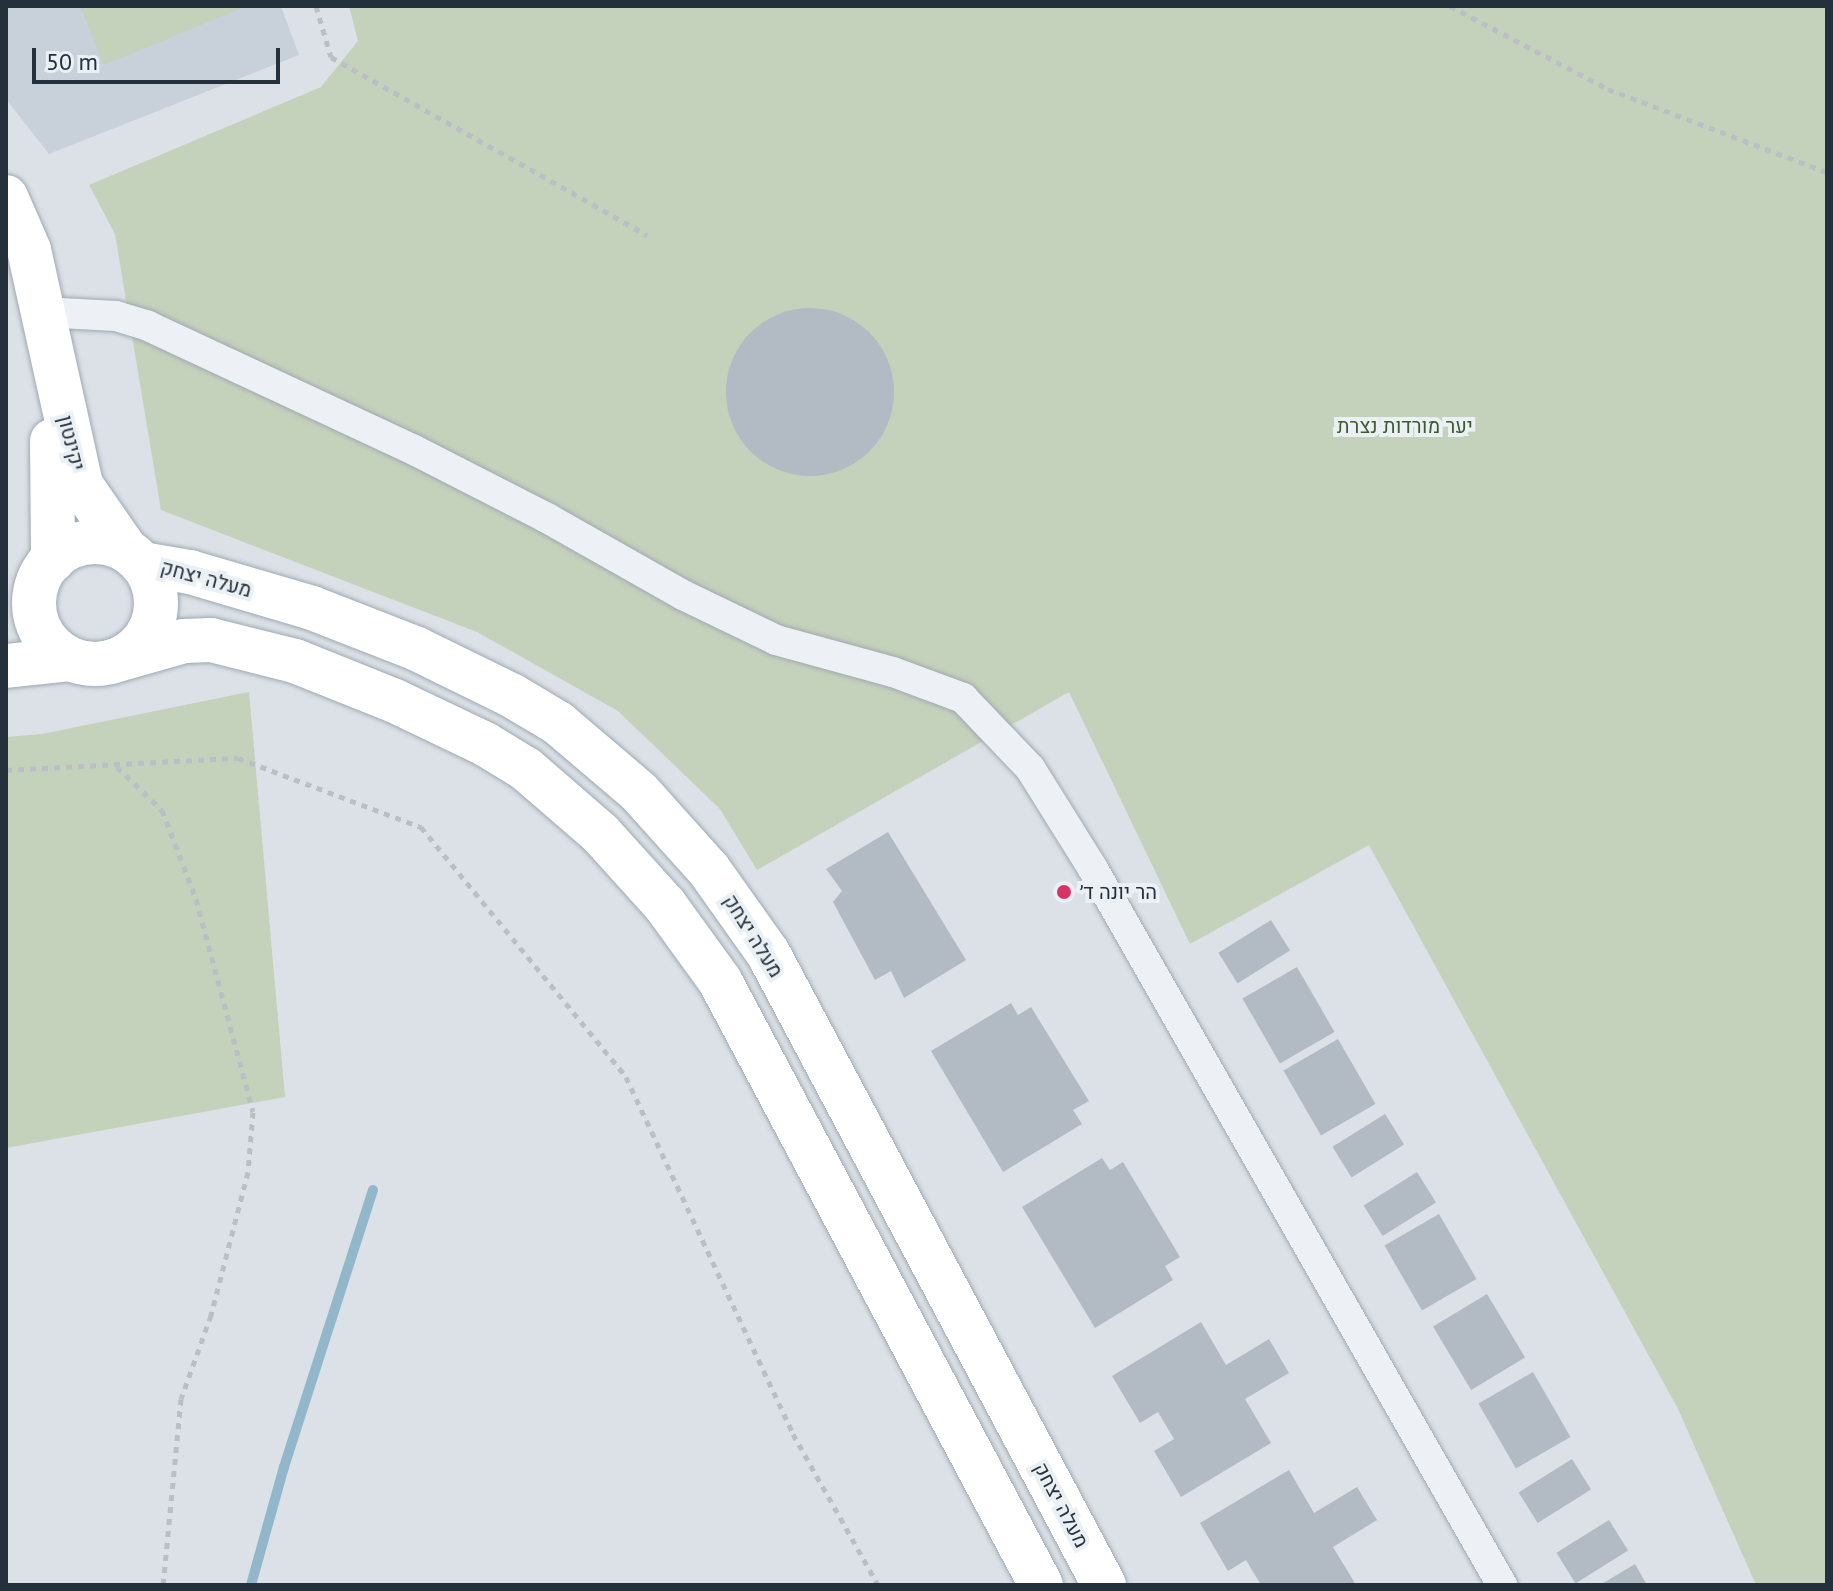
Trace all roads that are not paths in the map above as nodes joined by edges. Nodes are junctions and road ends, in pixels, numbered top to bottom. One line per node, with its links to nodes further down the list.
1 (6, 197): 2 (street, יקינטון)
2 (44, 317): 3 (street, יקינטון); 4 (street, יקינטון); 10 (street)
3 (134, 557): 4 (street); 6 (street); 9 (street, מעלה יצחק)
4 (48, 565): 5 (street); 6 (street)
5 (6, 598)
6 (90, 661): 7 (street); 8 (street)
7 (6, 666)
8 (1041, 1585)
9 (1104, 1585)
10 (1502, 1585)

